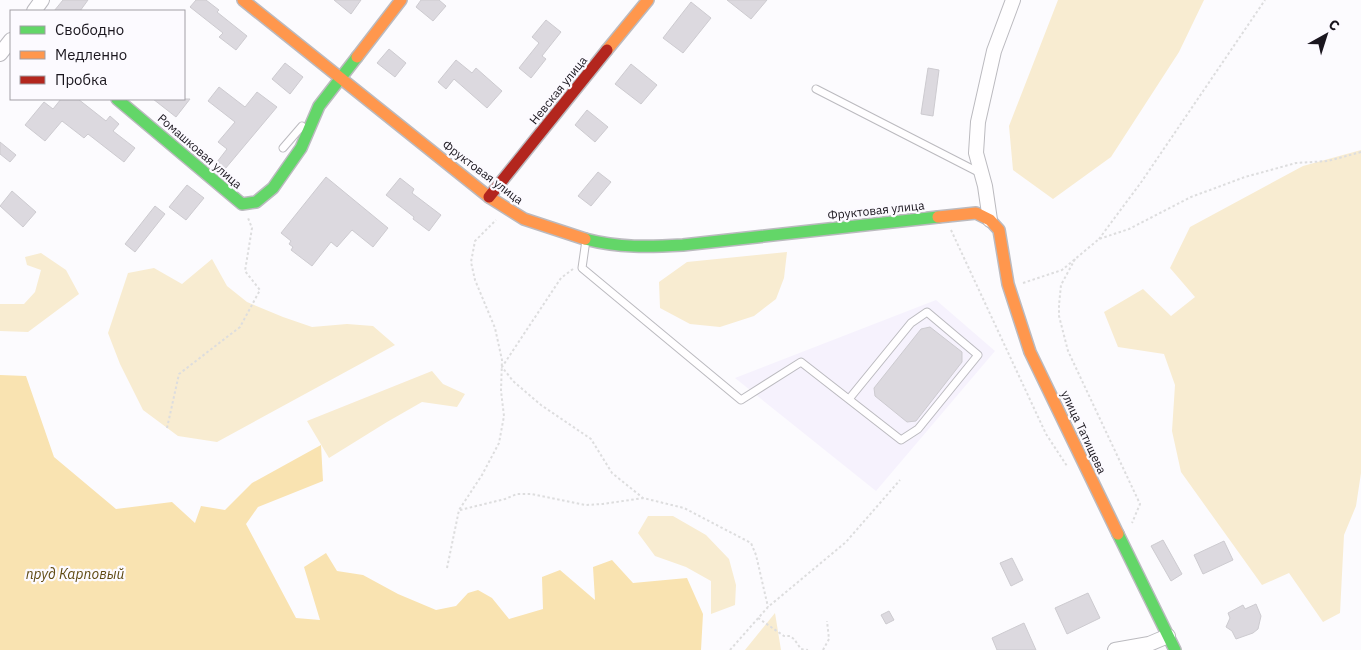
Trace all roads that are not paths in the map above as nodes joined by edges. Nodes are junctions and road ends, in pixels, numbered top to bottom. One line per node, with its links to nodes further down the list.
1 (243, 0): 7 (street, Фруктовая улица)
2 (401, 0): 7 (street)
3 (648, 0): 13 (street, Невская улица)
4 (1013, 0): 12 (street)
5 (10, 41): 6 (street)
6 (0, 54)
7 (340, 79): 10 (street); 13 (street, Фруктовая улица)
8 (816, 89): 12 (lane)
9 (118, 100): 10 (street, Ромашковая улица)
10 (319, 106): 11 (lane)
11 (283, 148)
12 (982, 174): 14 (street)
13 (489, 197): 15 (street, Фруктовая улица)
14 (990, 220): 15 (street, Фруктовая улица); 17 (street, улица Татищева)
15 (586, 240): 16 (lane)
16 (849, 399): 16 (lane)
17 (1168, 636): 18 (street); 19 (street, улица Татищева)
18 (1115, 650)
19 (1174, 650)

